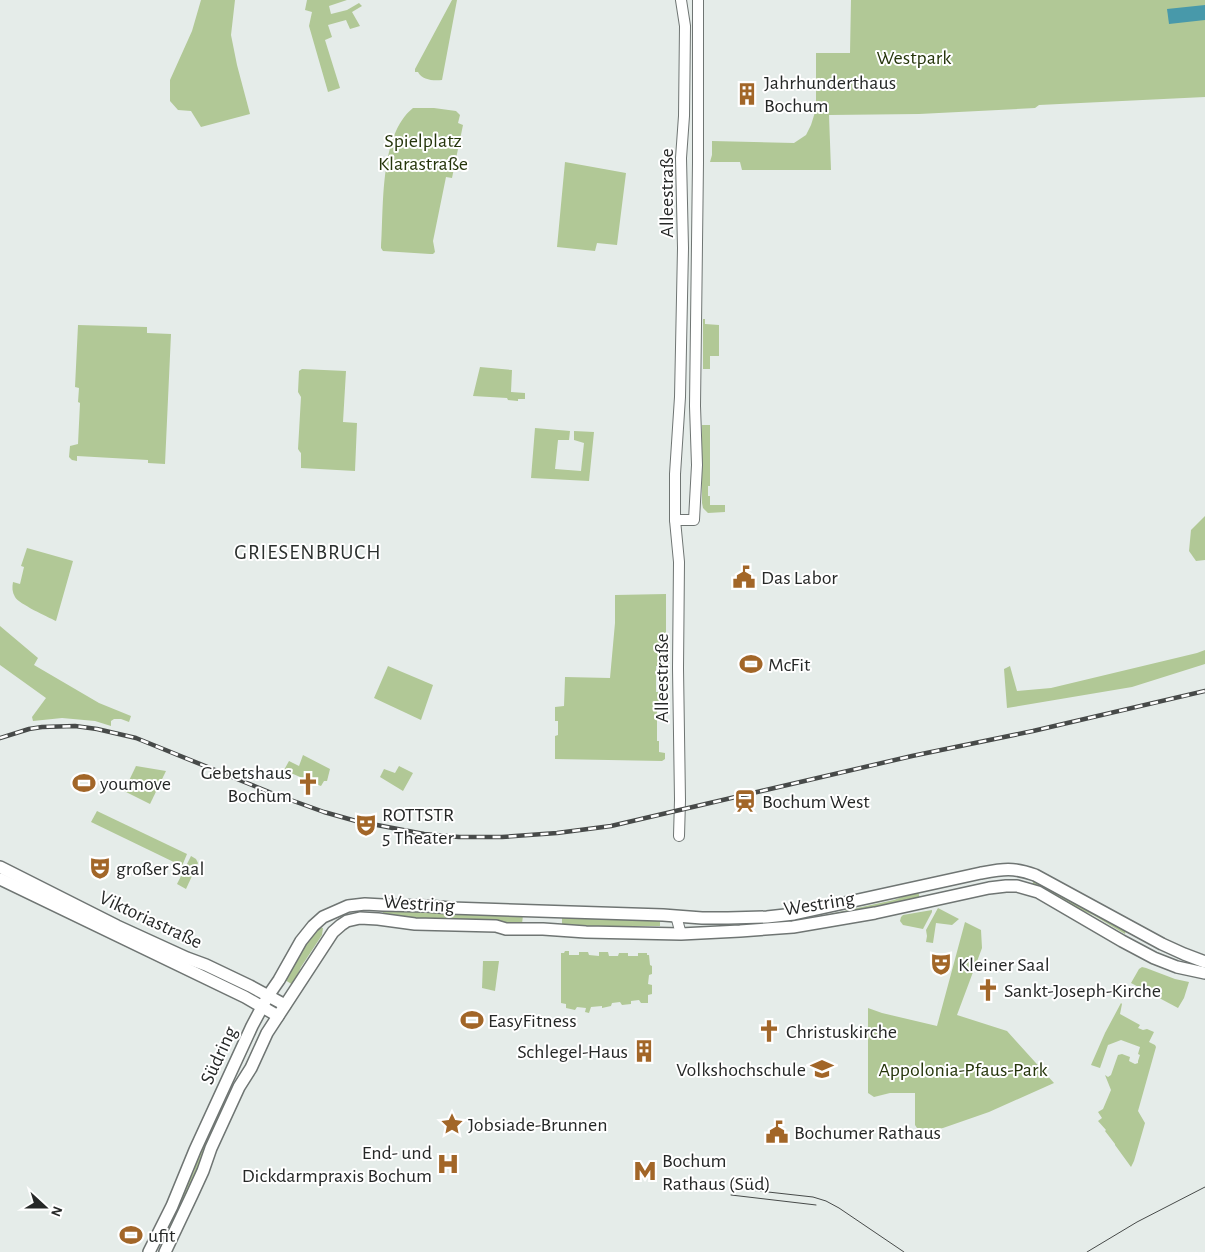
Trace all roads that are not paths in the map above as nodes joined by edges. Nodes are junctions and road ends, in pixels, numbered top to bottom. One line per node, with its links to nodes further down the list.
1 (681, 0): 4 (main road, Alleestraße)
2 (698, 0): 3 (main road, Alleestraße)
3 (695, 385): 4 (main road); 5 (main road, Alleestraße)
4 (680, 386): 5 (main road, Alleestraße)
5 (675, 520): 6 (main road, Alleestraße)
6 (679, 836)
7 (0, 867): 23 (main road, Viktoriastraße)
8 (1018, 870): 10 (main road, Westring); 11 (main road); 18 (main road, Westring)
9 (0, 878): 25 (main road, Viktoriastraße)
10 (956, 879): 12 (main road); 15 (main road, Westring)
11 (1027, 888): 12 (main road, Westring); 20 (main road, Westring)
12 (960, 894): 17 (main road, Westring)
13 (345, 907): 14 (main road, Westring); 23 (main road, Südring)
14 (546, 912): 15 (main road, Westring); 16 (main road)
15 (681, 916): 17 (main road)
16 (543, 929): 17 (main road, Westring); 19 (main road, Westring)
17 (681, 934)
18 (1143, 934): 20 (main road); 21 (main road, Westring)
19 (329, 938): 24 (main road, Südring)
20 (1138, 949): 22 (main road, Westring)
21 (1205, 962)
22 (1205, 973)
23 (268, 996): 24 (main road, Viktoriastraße); 25 (main road, Südring)
24 (285, 1005): 26 (main road, Südring)
25 (262, 1007): 26 (main road, Viktoriastraße); 27 (main road, Südring)
26 (278, 1016): 28 (main road, Südring)
27 (154, 1240): 28 (main road, Südring); 29 (main road, Südring)
28 (166, 1249)
29 (149, 1252)

